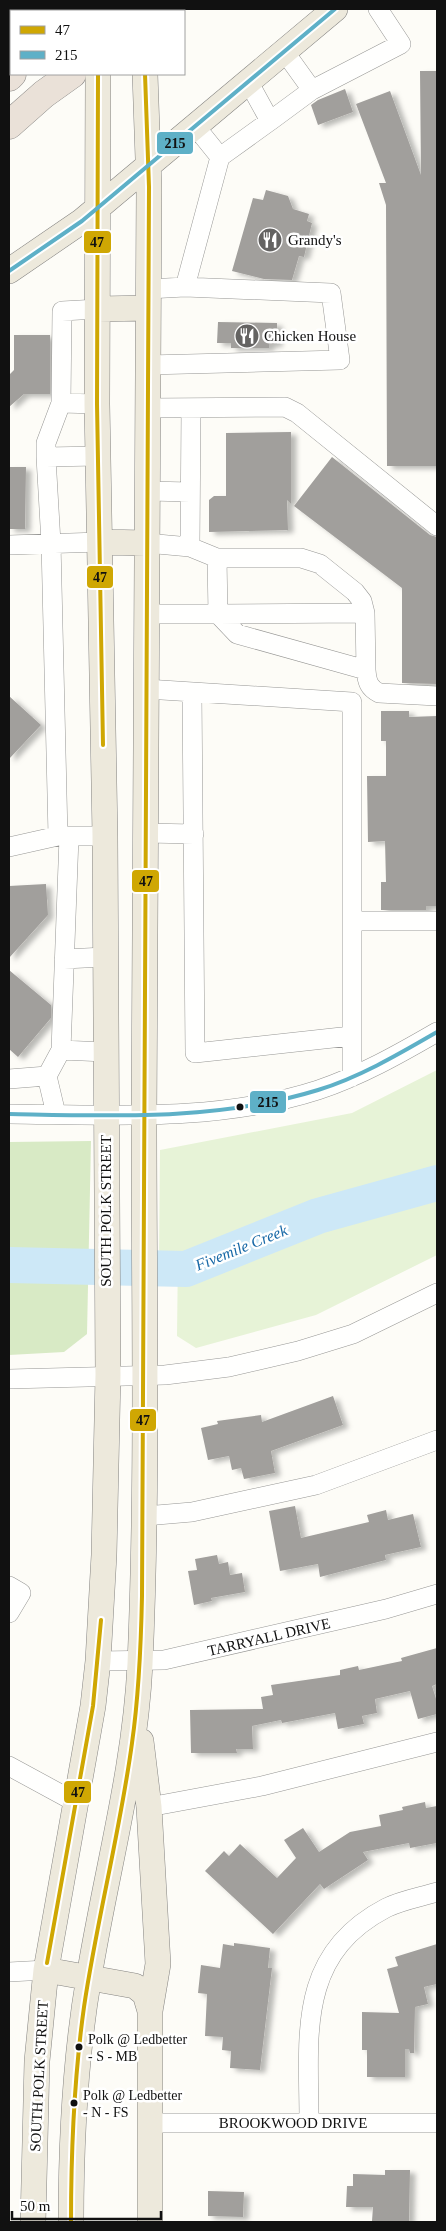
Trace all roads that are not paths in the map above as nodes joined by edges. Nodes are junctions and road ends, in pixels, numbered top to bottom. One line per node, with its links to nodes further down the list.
1 (335, 9): 3 (main road)
2 (378, 9): 8 (street)
3 (284, 51): 7 (main road); 8 (street)
4 (71, 75): 10 (highway)
5 (98, 75): 14 (main road, SOUTH POLK STREET)
6 (146, 75): 13 (main road)
7 (248, 81): 9 (street); 11 (main road)
8 (312, 90): 9 (street)
9 (270, 120): 12 (street)
10 (9, 124)
11 (195, 126): 12 (street); 13 (main road)
12 (220, 156): 16 (street)
13 (148, 166): 14 (main road); 17 (main road)
14 (99, 207): 15 (main road); 18 (main road, SOUTH POLK STREET)
15 (9, 271)
16 (185, 288): 17 (street); 19 (street)
17 (148, 299): 18 (main road); 19 (main road)
18 (98, 309): 20 (street); 21 (main road, SOUTH POLK STREET)
19 (148, 365): 22 (main road)
20 (62, 402): 21 (street); 25 (street)
21 (97, 404): 24 (main road, SOUTH POLK STREET)
22 (148, 408): 23 (street); 26 (main road)
23 (191, 408): 27 (street); 28 (street)
24 (98, 456): 25 (street); 29 (main road, SOUTH POLK STREET)
25 (46, 457): 30 (street)
26 (148, 491): 27 (street); 31 (main road)
27 (190, 492): 33 (street)
28 (437, 526)
29 (100, 542): 30 (street); 31 (main road); 45 (main road, SOUTH POLK STREET)
30 (51, 543): 32 (street); 44 (street)
31 (146, 543): 33 (street); 36 (main road)
32 (9, 545)
33 (190, 547): 34 (street)
34 (217, 558): 35 (street); 37 (street)
35 (366, 613): 37 (street); 38 (street)
36 (146, 614): 37 (street); 39 (main road)
37 (218, 614): 38 (street)
38 (366, 670): 41 (street)
39 (146, 689): 40 (street); 42 (main road)
40 (192, 693): 43 (street); 47 (street)
41 (437, 696)
42 (146, 833): 43 (street); 45 (main road); 60 (main road)
43 (194, 834): 52 (street)
44 (63, 836): 45 (street); 46 (street); 50 (street)
45 (105, 836): 49 (main road, SOUTH POLK STREET)
46 (9, 847)
47 (352, 921): 48 (street); 52 (street)
48 (437, 921)
49 (105, 957): 50 (street); 54 (main road, SOUTH POLK STREET)
50 (64, 959): 53 (street)
51 (437, 1032): 56 (street)
52 (351, 1036): 56 (street)
53 (61, 1050): 54 (street); 55 (street)
54 (105, 1052): 61 (main road, SOUTH POLK STREET)
55 (47, 1076): 57 (street); 59 (street)
56 (352, 1077): 60 (street)
57 (9, 1079)
58 (9, 1114): 59 (street)
59 (56, 1114): 61 (street)
60 (144, 1114): 61 (street); 64 (main road)
61 (106, 1115): 63 (main road, SOUTH POLK STREET)
62 (437, 1293): 64 (street)
63 (108, 1376): 64 (street); 65 (street); 71 (main road, SOUTH POLK STREET)
64 (145, 1376): 67 (main road)
65 (9, 1379)
66 (437, 1440): 67 (street)
67 (145, 1516): 72 (main road)
68 (9, 1586): 70 (street)
69 (437, 1594): 72 (street, TARRYALL DRIVE)
70 (9, 1613)
71 (98, 1661): 72 (street, TARRYALL DRIVE); 76 (main road, SOUTH POLK STREET)
72 (140, 1661): 73 (main road)
73 (137, 1714): 77 (main road); 81 (main road)
74 (437, 1742): 77 (street)
75 (9, 1766): 76 (street)
76 (77, 1802): 79 (main road, SOUTH POLK STREET)
77 (149, 1806): 82 (main road)
78 (437, 1892): 83 (street)
79 (46, 1970): 80 (street); 81 (main road); 87 (main road, SOUTH POLK STREET)
80 (9, 1972)
81 (89, 1977): 82 (main road); 86 (main road)
82 (150, 2011): 84 (main road)
83 (309, 2122): 84 (street, BROOKWOOD DRIVE); 85 (street, BROOKWOOD DRIVE)
84 (149, 2123): 88 (main road)
85 (437, 2123)
86 (71, 2219)
87 (33, 2220)
88 (150, 2222)

